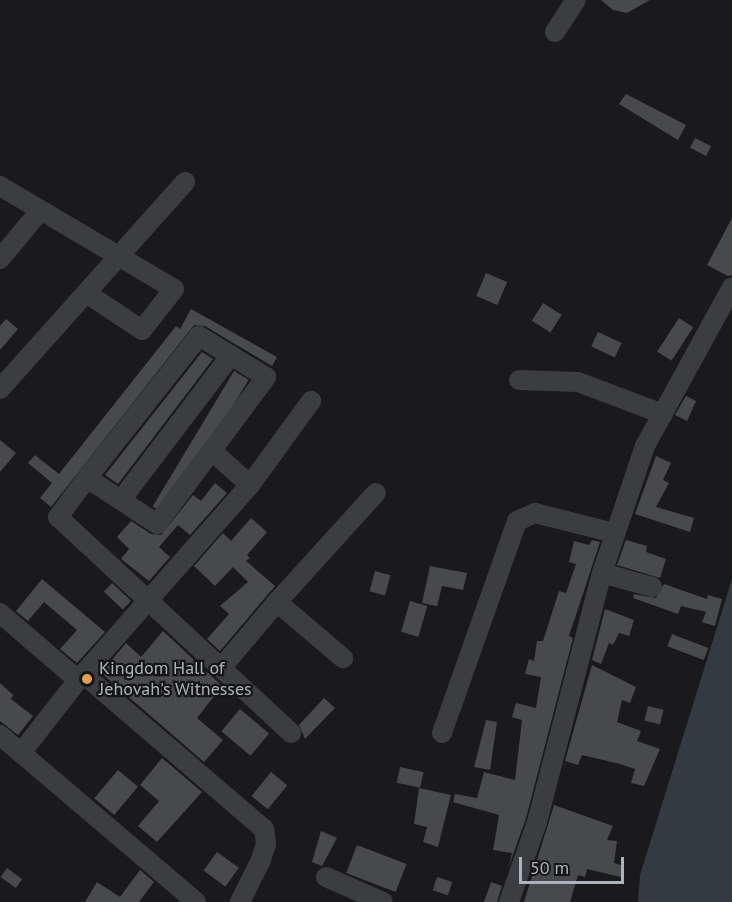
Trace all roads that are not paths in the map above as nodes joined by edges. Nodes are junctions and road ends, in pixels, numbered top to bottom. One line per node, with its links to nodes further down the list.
1 (576, 0): 2 (street)
2 (555, 32)
3 (185, 182): 6 (street)
4 (0, 186): 5 (street)
5 (39, 212): 6 (street); 7 (street)
6 (121, 254): 9 (street); 9 (street)
7 (0, 259)
8 (732, 287): 14 (street)
9 (86, 293): 12 (street)
10 (231, 355): 15 (street); 16 (street); 19 (street)
11 (519, 380): 14 (street)
12 (0, 389)
13 (311, 400): 17 (street)
14 (663, 414): 20 (street)
15 (212, 451): 17 (street); 19 (street)
16 (87, 477): 19 (street); 23 (street)
17 (250, 485): 23 (street)
18 (376, 494): 24 (street)
19 (121, 500)
20 (614, 533): 21 (street); 30 (street)
21 (602, 573): 22 (street); 37 (street)
22 (652, 587)
23 (149, 599): 27 (street); 28 (street)
24 (277, 602): 26 (street); 27 (street)
25 (0, 613): 28 (street)
26 (343, 658)
27 (222, 667): 29 (street)
28 (81, 677): 32 (street); 35 (street)
29 (291, 733)
30 (442, 734)
31 (0, 736): 32 (street)
32 (21, 753): 34 (street)
33 (326, 877): 36 (street)
34 (196, 902)
35 (240, 902)
36 (383, 902)
37 (508, 902)

